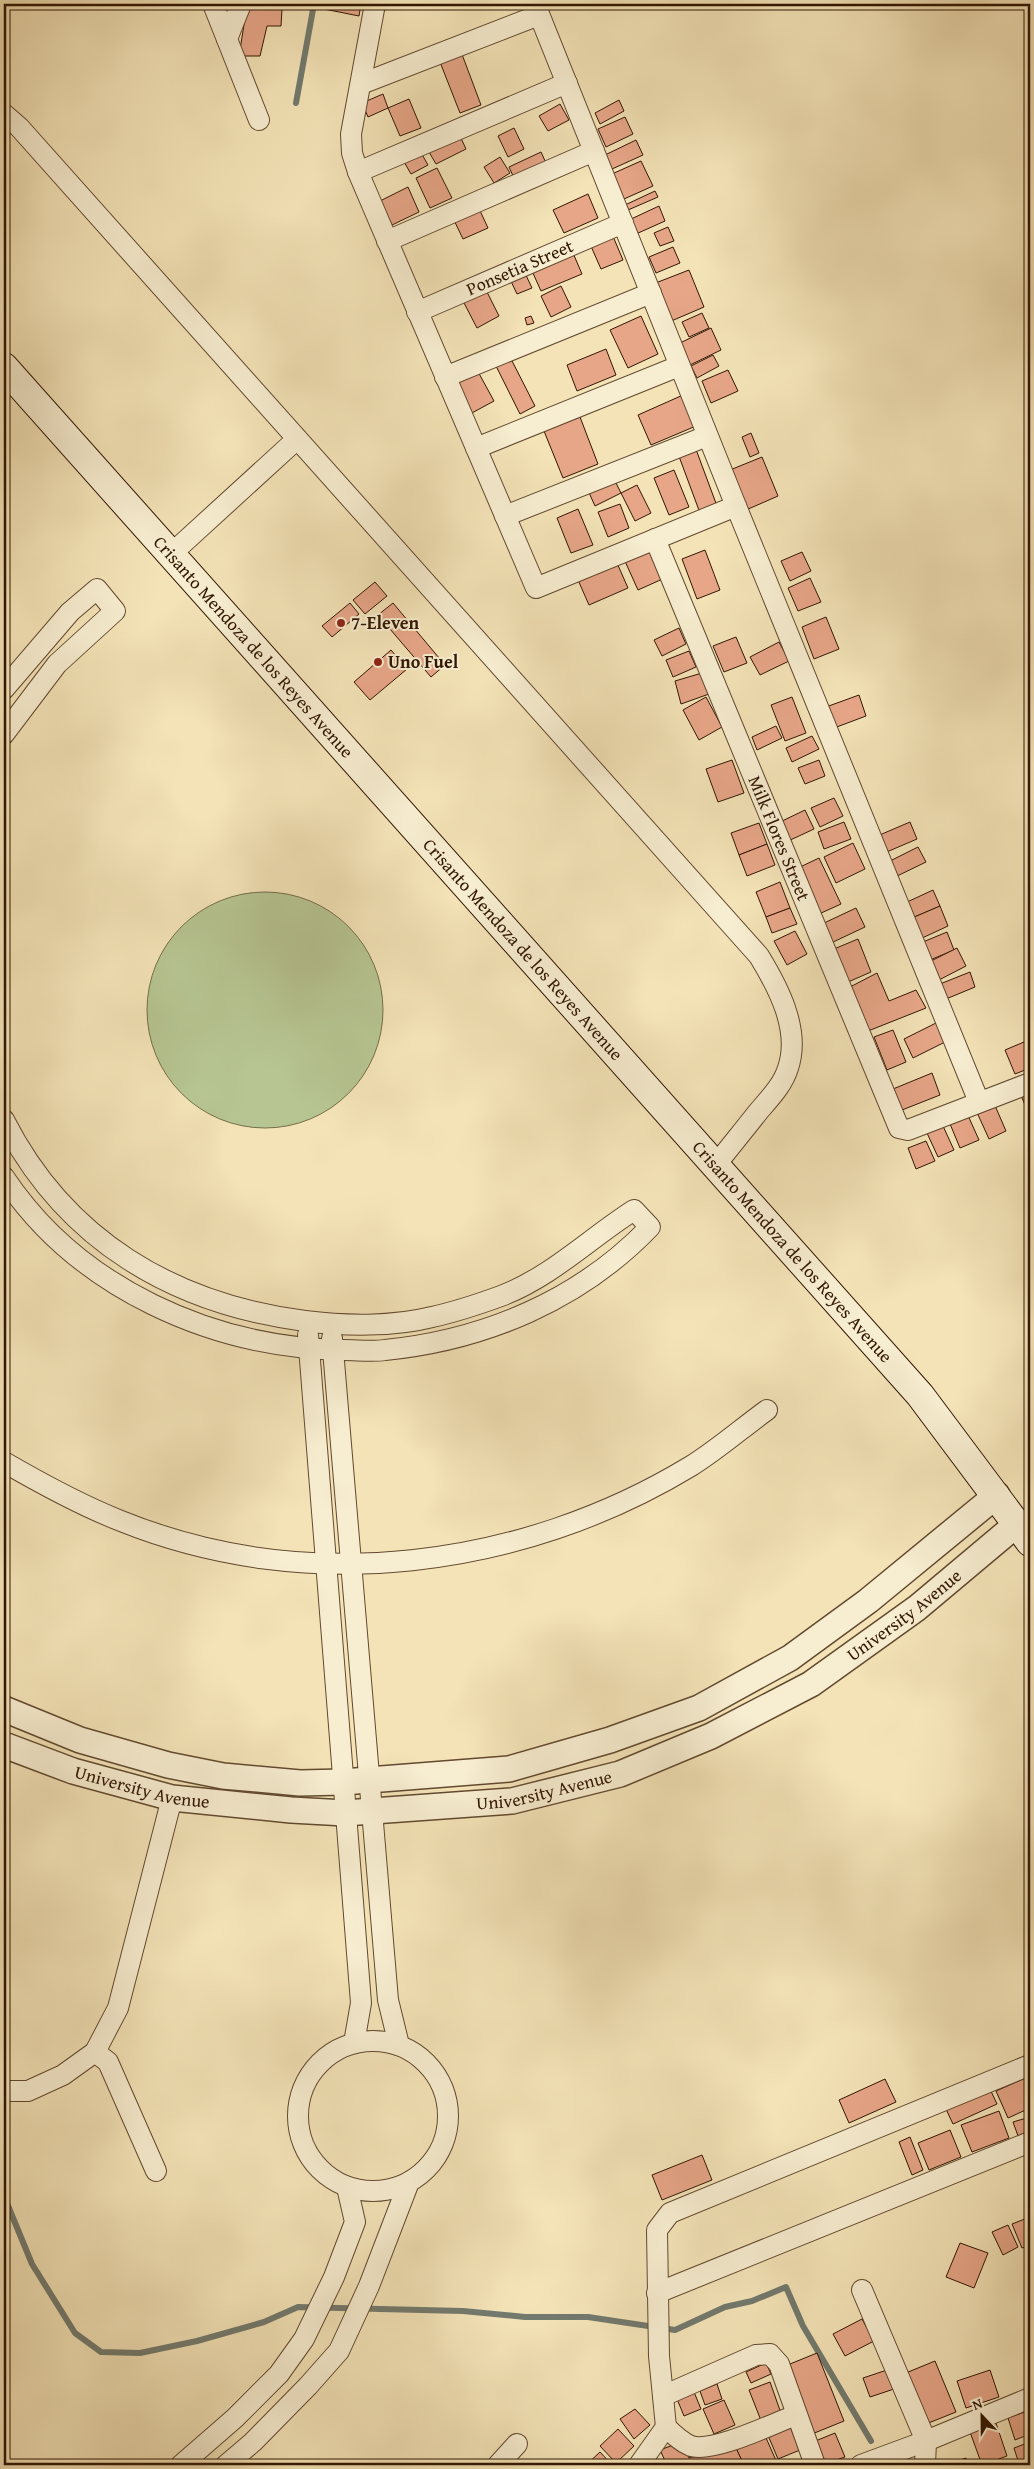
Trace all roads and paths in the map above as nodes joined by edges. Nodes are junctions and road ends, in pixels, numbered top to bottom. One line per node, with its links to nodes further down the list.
1 (212, 4): 5 (street)
2 (241, 4): 5 (street)
3 (375, 4): 7 (street)
4 (537, 10): 6 (street); 7 (street)
5 (227, 40): 9 (street)
6 (566, 83): 10 (street); 11 (street)
7 (361, 84): 11 (street)
8 (4, 114): 20 (street)
9 (259, 120)
10 (594, 151): 12 (street); 13 (street)
11 (358, 172): 13 (street)
12 (624, 223): 14 (street); 15 (street, Ponsetia Street)
13 (387, 241): 15 (street)
14 (651, 293): 16 (street); 18 (street)
15 (417, 312): 18 (street)
16 (679, 366): 19 (street); 21 (street)
17 (4, 368): 25 (main road, Crisanto Mendoza de los Reyes Avenue)
18 (445, 377): 21 (street)
19 (708, 436): 22 (street); 23 (street)
20 (297, 439): 25 (street); 31 (street)
21 (476, 448): 23 (street)
22 (736, 506): 24 (street); 29 (street)
23 (505, 516): 24 (street)
24 (656, 539): 29 (street, Milk Flores Street)
25 (170, 555): 31 (main road, Crisanto Mendoza de los Reyes Avenue)
26 (4, 689): 27 (street)
27 (4, 734)
28 (1030, 1083): 29 (street)
29 (979, 1102)
30 (4, 1120): 33 (street)
31 (715, 1166): 39 (main road, Crisanto Mendoza de los Reyes Avenue)
32 (4, 1177): 35 (street)
33 (306, 1321): 34 (street); 35 (street)
34 (331, 1324): 36 (street); 36 (street)
35 (309, 1349): 36 (street); 41 (street)
36 (333, 1350): 42 (street)
37 (767, 1410): 42 (street)
38 (4, 1462): 41 (street)
39 (997, 1495): 40 (main road, Crisanto Mendoza de los Reyes Avenue); 45 (street, University Avenue)
40 (1024, 1533): 48 (street, University Avenue)
41 (326, 1564): 42 (street); 46 (street)
42 (350, 1564): 45 (street)
43 (4, 1709): 46 (street, University Avenue)
44 (4, 1745): 47 (street, University Avenue)
45 (368, 1780): 46 (street, University Avenue); 48 (street)
46 (343, 1782): 49 (street)
47 (172, 1798): 49 (street, University Avenue); 52 (street)
48 (370, 1811): 49 (street, University Avenue); 51 (street)
49 (345, 1812): 50 (street)
50 (354, 2044): 51 (street); 58 (street)
51 (399, 2045): 57 (street)
52 (95, 2052): 54 (street); 56 (street)
53 (1030, 2065): 60 (street)
54 (4, 2091)
55 (1030, 2142): 60 (street)
56 (156, 2171)
57 (409, 2182): 58 (street); 68 (street)
58 (347, 2186): 67 (street)
59 (862, 2290): 65 (street)
60 (657, 2299): 61 (street)
61 (663, 2396): 63 (street); 64 (street)
62 (1030, 2398): 65 (street)
63 (796, 2415): 64 (street); 71 (street)
64 (666, 2427): 70 (street)
65 (926, 2441): 72 (street); 73 (street)
66 (517, 2444): 69 (street)
67 (181, 2465)
68 (226, 2465)
69 (498, 2465)
70 (638, 2465)
71 (815, 2465)
72 (862, 2465)
73 (924, 2465)

